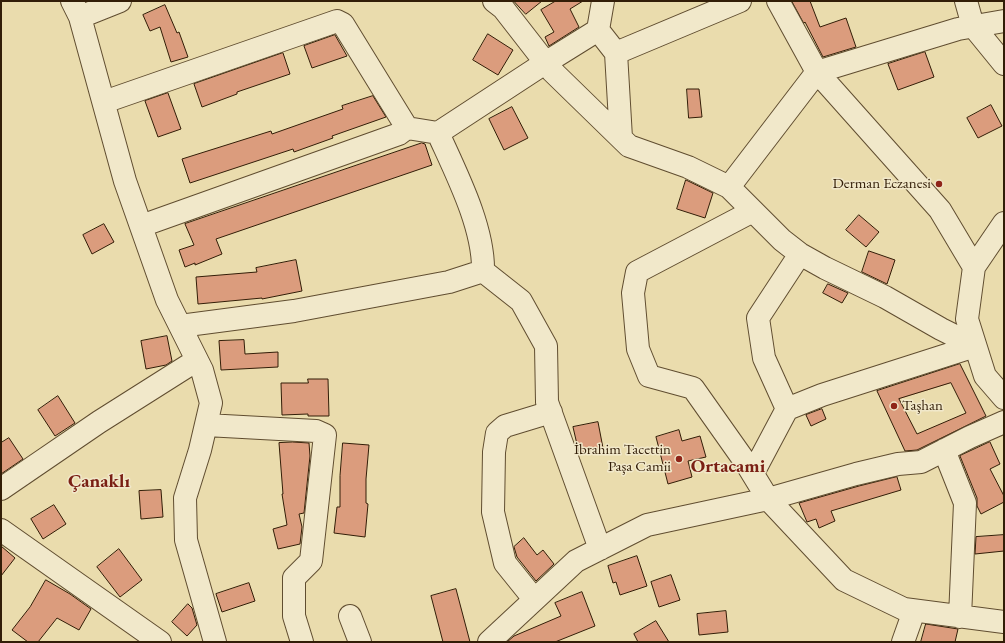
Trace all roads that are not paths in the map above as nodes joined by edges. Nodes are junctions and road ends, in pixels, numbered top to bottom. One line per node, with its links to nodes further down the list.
1 (120, 1): 7 (street)
2 (494, 1): 12 (street)
3 (603, 1): 10 (street)
4 (740, 1): 11 (street)
5 (778, 1): 14 (street)
6 (966, 1): 9 (street)
7 (76, 9): 15 (street)
8 (1004, 21): 9 (street)
9 (973, 26): 13 (street); 14 (street)
10 (598, 30): 11 (street); 12 (street)
11 (616, 53): 18 (street)
12 (546, 63): 17 (street); 18 (street)
13 (1004, 64)
14 (817, 72): 19 (street); 24 (street)
15 (104, 102): 16 (street); 22 (street)
16 (407, 128): 17 (street); 22 (street)
17 (438, 133): 25 (street)
18 (621, 138): 19 (street)
19 (728, 187): 20 (street)
20 (753, 211): 23 (street); 35 (street)
21 (1004, 224): 24 (street)
22 (141, 226): 26 (street)
23 (800, 254): 27 (street); 30 (street)
24 (974, 267): 27 (street)
25 (483, 271): 26 (street); 31 (street)
26 (180, 326): 28 (street)
27 (976, 346): 29 (street); 30 (street)
28 (197, 360): 33 (street); 36 (street)
29 (1004, 398)
30 (786, 409): 35 (street)
31 (551, 412): 39 (street); 40 (street)
32 (1004, 422): 34 (street)
33 (206, 425): 46 (street); 47 (street)
34 (944, 450): 37 (street); 43 (street)
35 (753, 473): 37 (street)
36 (1, 489)
37 (768, 499): 39 (street); 41 (street)
38 (1, 530): 45 (street)
39 (600, 549): 40 (street)
40 (534, 599): 49 (street)
41 (914, 611): 43 (street); 50 (street)
42 (350, 616): 48 (street)
43 (960, 617): 44 (street)
44 (1004, 622)
45 (160, 642)
46 (215, 642)
47 (302, 642)
48 (360, 642)
49 (489, 642)
50 (903, 642)

